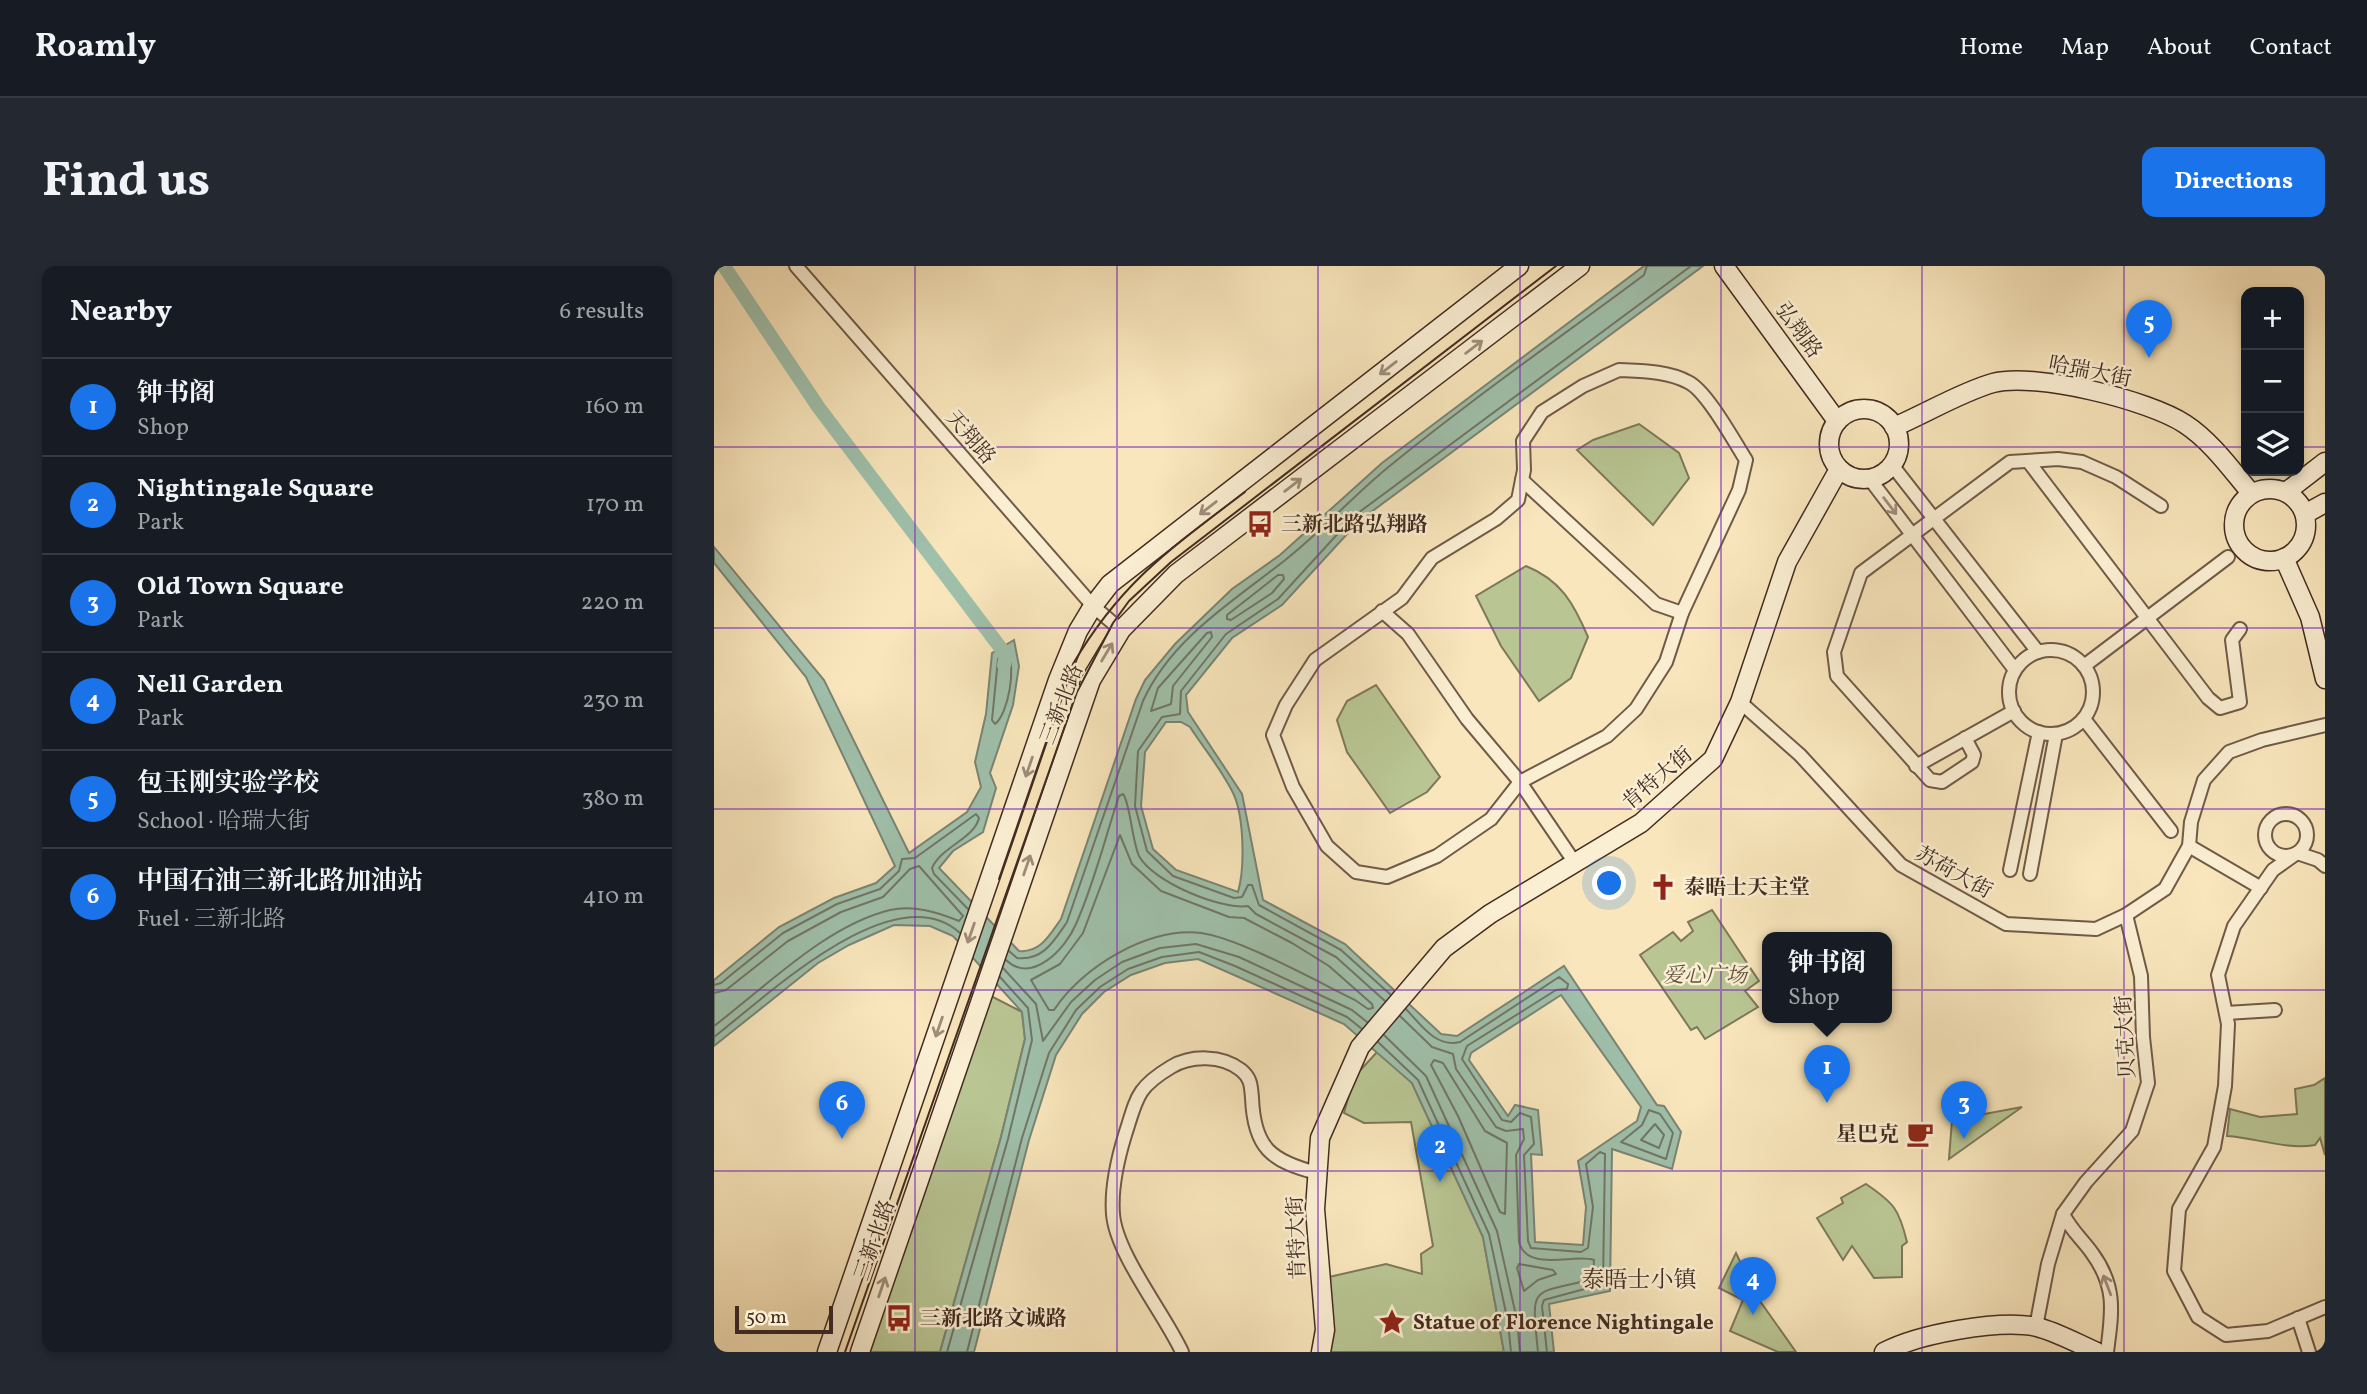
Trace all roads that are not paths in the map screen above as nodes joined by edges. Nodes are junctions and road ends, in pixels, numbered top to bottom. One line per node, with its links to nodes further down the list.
1 (796, 266): 22 (street, 天翔路)
2 (1519, 266): 22 (main road, 三新北路, one-way to 22)
3 (1580, 266): 27 (main road, 三新北路, one-way to 3)
4 (1724, 266): 5 (main road, 弘翔路)
5 (1837, 421): 6 (main road); 10 (main road)
6 (1894, 427): 9 (main road); 14 (main road, 哈瑞大街)
7 (2028, 461): 16 (street); 18 (street); 25 (street)
8 (2325, 462): 13 (main road)
9 (1892, 465): 11 (main road); 18 (street)
10 (1839, 469): 11 (main road); 32 (main road, 肯特大街)
11 (1869, 478): 19 (street, one-way to 19)
12 (1522, 481): 23 (street); 24 (street); 24 (street)
13 (2286, 492): 14 (main road); 17 (main road)
14 (2251, 494): 21 (main road)
15 (2325, 503): 17 (main road)
16 (2161, 506)
17 (2305, 514): 21 (main road)
18 (1934, 518): 19 (street); 28 (street)
19 (1912, 535): 30 (street); 39 (street)
20 (2228, 557): 25 (street)
21 (2284, 558): 31 (main road)
22 (1093, 606): 27 (street, 天翔路); 56 (main road, 三新北路, one-way to 56)
23 (1382, 611): 40 (street); 40 (street)
24 (1682, 613): 40 (street)
25 (2147, 618): 26 (street); 29 (street)
26 (2240, 629)
27 (1121, 630): 57 (main road, 三新北路, one-way to 27)
28 (2038, 652): 29 (street); 30 (street)
29 (2084, 666): 34 (street)
30 (2015, 670): 33 (street)
31 (2325, 680)
32 (1740, 702): 43 (main road, 肯特大街); 48 (street, 苏荷大街)
33 (2014, 711): 36 (street); 38 (street)
34 (2084, 719): 37 (street); 41 (street)
35 (2325, 725): 42 (street)
36 (2039, 732): 37 (street); 45 (street)
37 (2056, 734): 46 (street)
38 (1965, 738): 39 (street); 39 (street)
39 (1916, 766)
40 (1520, 782): 43 (street)
41 (2171, 831)
42 (2189, 846): 47 (street); 48 (street, 苏荷大街)
43 (1575, 863): 51 (main road, 肯特大街)
44 (2325, 866): 47 (street)
45 (2010, 870)
46 (2030, 874)
47 (2261, 888): 50 (street)
48 (2126, 915): 52 (street, 贝克大街)
49 (2276, 1010): 50 (street)
50 (2226, 1013): 54 (street)
51 (1317, 1173): 58 (street); 59 (main road, 肯特大街)
52 (2063, 1214): 55 (street, 贝克大街); 62 (street, one-way to 52)
53 (2325, 1307): 54 (street)
54 (2298, 1318): 63 (street)
55 (2036, 1327): 60 (main road); 61 (main road)
56 (827, 1352)
57 (860, 1352)
58 (1182, 1352)
59 (1321, 1352)
60 (1884, 1352)
61 (2097, 1352)
62 (2107, 1352)
63 (2309, 1352)

